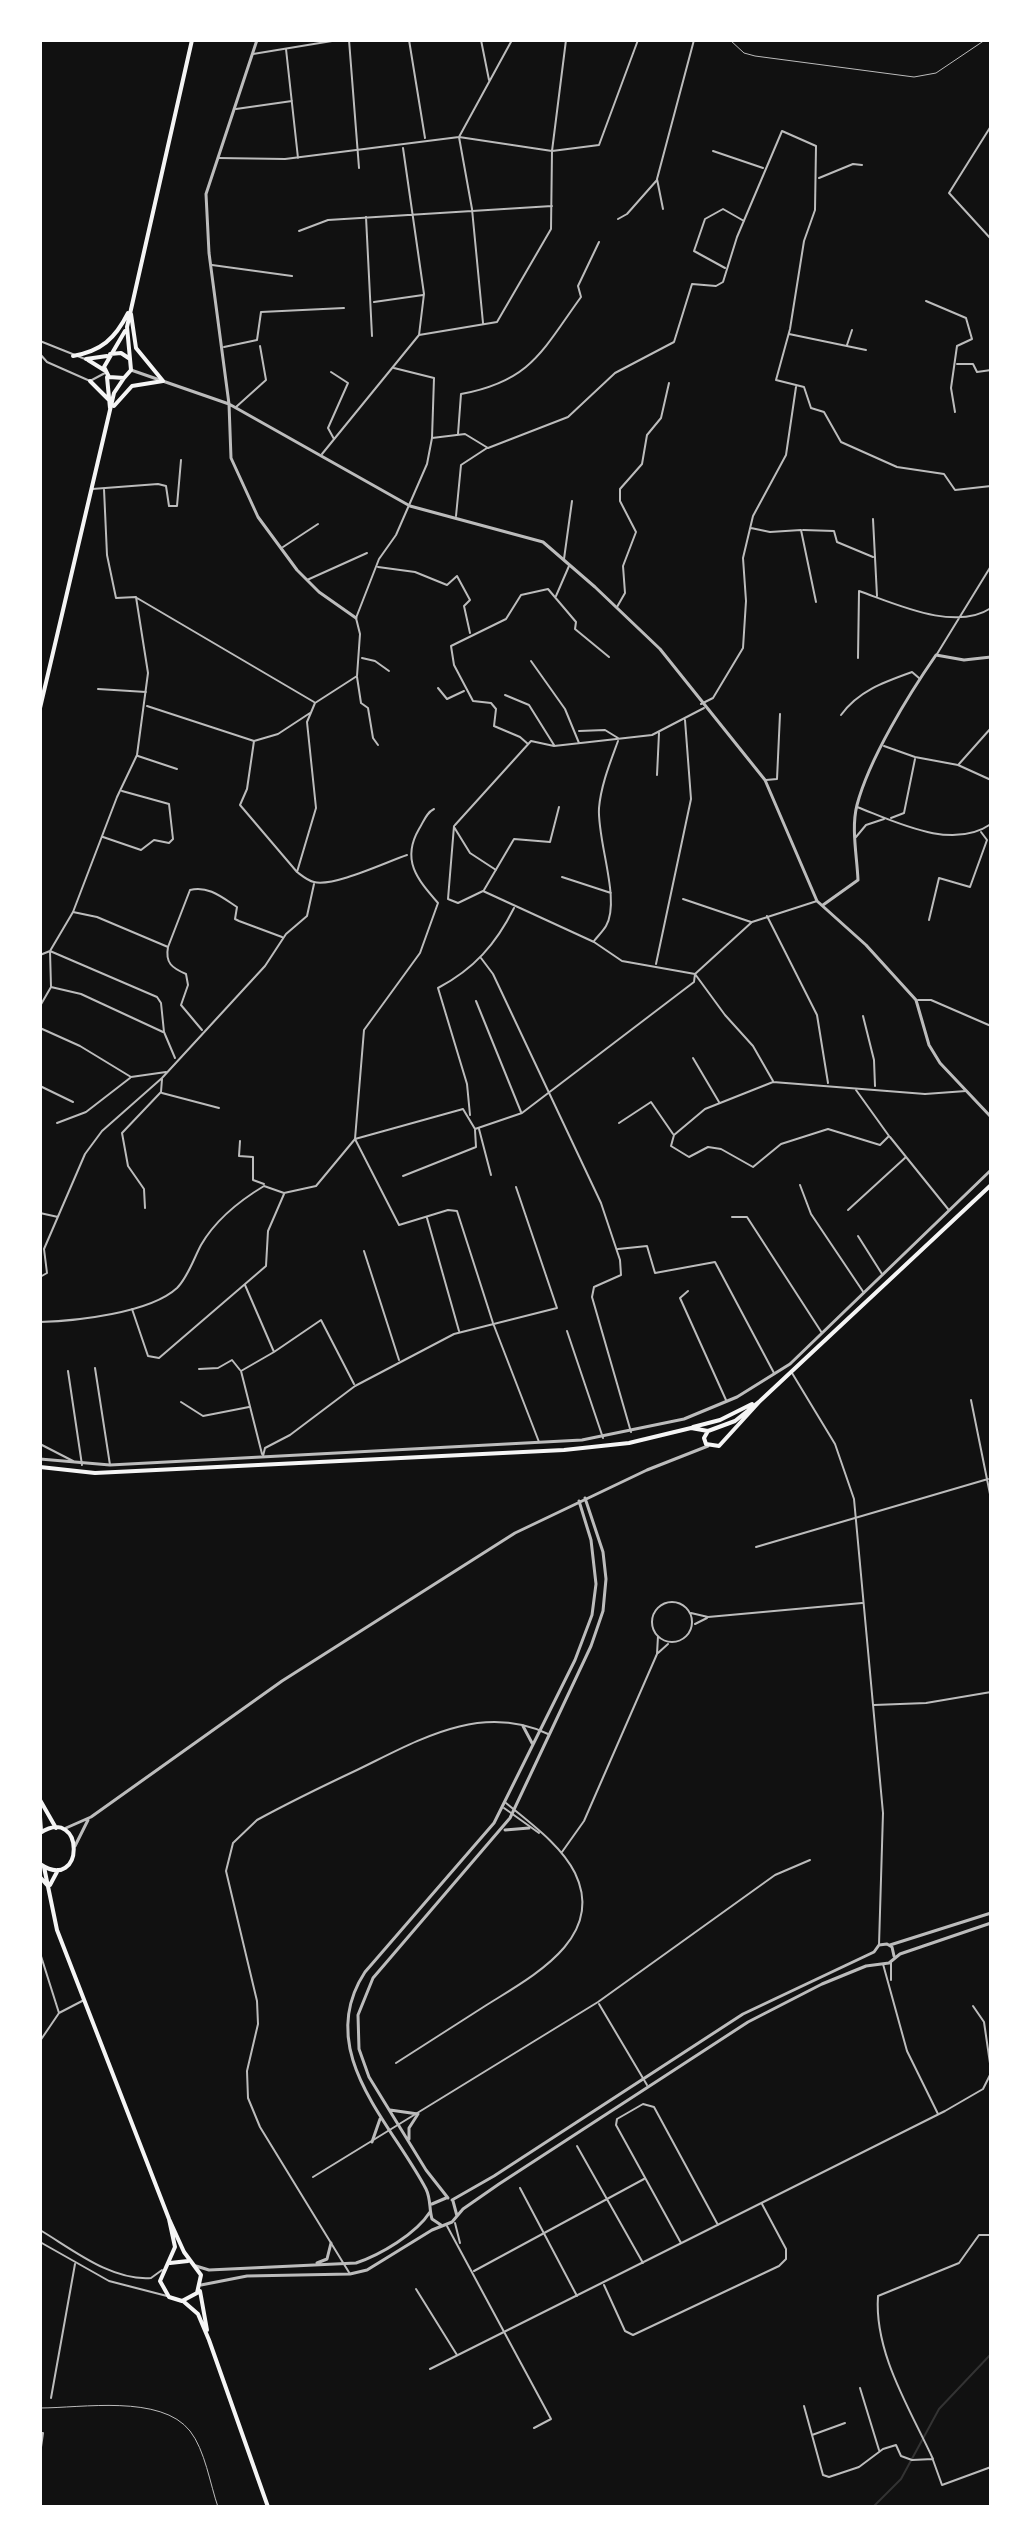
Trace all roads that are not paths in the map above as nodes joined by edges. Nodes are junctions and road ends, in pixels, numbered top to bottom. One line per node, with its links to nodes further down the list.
1 (192, 40): 50 (highway)
2 (257, 40): 16 (street)
3 (338, 40): 15 (street)
4 (349, 40): 26 (street)
5 (409, 40): 22 (street)
6 (481, 40): 17 (street)
7 (512, 40): 17 (street)
8 (599, 40): 14 (street)
9 (638, 40): 24 (street)
10 (694, 40): 33 (street)
11 (730, 40): 12 (lane)
12 (985, 40)
13 (565, 41): 24 (street)
14 (613, 41)
15 (286, 49): 16 (street); 18 (street)
16 (253, 54): 19 (street)
17 (489, 81): 21 (street)
18 (292, 101): 19 (street); 28 (street)
19 (234, 109): 27 (street)
20 (991, 126): 42 (street)
21 (459, 137): 22 (street); 24 (street); 35 (street)
22 (425, 139): 23 (street)
23 (403, 145): 26 (street); 37 (street)
24 (552, 151): 34 (street)
25 (713, 151): 31 (street)
26 (355, 152): 28 (street); 30 (street)
27 (217, 158): 28 (street); 44 (street)
28 (298, 158)
29 (862, 165): 32 (street)
30 (359, 168)
31 (764, 169): 32 (street); 40 (street)
32 (818, 178): 55 (street)
33 (657, 179): 36 (street); 39 (street)
34 (553, 206): 35 (street); 52 (street)
35 (472, 209): 37 (street); 52 (street)
36 (663, 209)
37 (415, 214): 38 (street); 47 (street)
38 (366, 217): 41 (street); 49 (street)
39 (618, 219)
40 (745, 221): 45 (street); 45 (street)
41 (299, 231)
42 (991, 239)
43 (599, 242): 84 (street)
44 (211, 265): 46 (street); 61 (street)
45 (726, 269): 87 (street)
46 (292, 276)
47 (424, 294): 49 (street); 56 (street)
48 (926, 301): 68 (street)
49 (372, 303): 57 (street)
50 (131, 308): 53 (highway); 65 (highway); 76 (highway)
51 (344, 308): 61 (street)
52 (483, 325): 56 (street)
53 (127, 327): 64 (highway); 67 (highway)
54 (852, 330): 60 (street)
55 (788, 334): 60 (street); 78 (street)
56 (419, 335): 69 (street)
57 (372, 336)
58 (40, 341): 65 (street)
59 (260, 346): 81 (street)
60 (847, 346): 62 (street)
61 (222, 347): 80 (street)
62 (866, 350)
63 (40, 354): 75 (street)
64 (110, 355): 66 (highway); 67 (highway); 73 (highway)
65 (73, 356): 66 (street)
66 (86, 359): 73 (highway)
67 (130, 359): 70 (highway)
68 (955, 364): 71 (street); 83 (street)
69 (394, 368): 85 (street); 86 (street)
70 (131, 370): 74 (highway); 76 (street)
71 (991, 370)
72 (331, 372): 86 (street)
73 (106, 373): 74 (highway); 75 (street); 79 (highway)
74 (124, 378): 82 (highway)
75 (90, 381): 79 (highway)
76 (163, 381): 80 (street); 82 (highway)
77 (669, 383): 112 (street)
78 (796, 385): 90 (street); 98 (street)
79 (109, 401): 82 (highway)
80 (229, 404): 81 (street); 100 (street)
81 (235, 408): 88 (street)
82 (110, 411): 91 (highway)
83 (955, 412)
84 (458, 435): 85 (street); 87 (street)
85 (432, 438): 94 (street)
86 (334, 439): 88 (street)
87 (488, 448): 95 (street)
88 (322, 454): 94 (street)
89 (181, 460): 92 (street)
90 (991, 486)
91 (92, 489): 92 (street); 134 (highway)
92 (104, 489): 108 (street)
93 (572, 501): 103 (street)
94 (410, 506): 95 (street); 106 (street)
95 (456, 516): 103 (street)
96 (873, 519): 102 (street)
97 (318, 524): 100 (street)
98 (750, 528): 99 (street); 133 (street)
99 (801, 530): 102 (street); 111 (street)
100 (282, 548): 107 (street)
101 (367, 553): 107 (street)
102 (873, 557): 110 (street)
103 (564, 560): 104 (street)
104 (570, 565): 109 (street); 112 (street)
105 (991, 566): 115 (street)
106 (377, 567): 114 (street); 116 (street)
107 (306, 581): 114 (street)
108 (136, 597): 129 (street); 131 (street)
109 (555, 597): 116 (street); 118 (street)
110 (877, 597): 115 (street); 121 (street)
111 (816, 602)
112 (617, 608): 133 (street)
113 (991, 608): 115 (street)
114 (356, 618): 120 (street)
115 (960, 618): 117 (street)
116 (471, 634): 128 (street)
117 (936, 655): 119 (street); 125 (street)
118 (609, 657)
119 (991, 657)
120 (360, 658): 123 (street); 124 (street)
121 (858, 658)
122 (531, 661): 140 (street)
123 (389, 671)
124 (357, 676): 131 (street); 146 (street)
125 (919, 679): 137 (street); 148 (street)
126 (438, 688): 128 (street)
127 (98, 689): 129 (street)
128 (466, 689): 144 (street)
129 (147, 692): 132 (street)
130 (505, 695): 147 (street)
131 (315, 703): 135 (street)
132 (146, 705): 143 (street); 149 (street)
133 (703, 706): 138 (street); 154 (street)
134 (40, 708)
135 (311, 712): 143 (street); 168 (street)
136 (780, 714): 154 (street)
137 (841, 715)
138 (685, 720): 141 (street); 189 (street)
139 (991, 728): 151 (street)
140 (576, 731): 142 (street); 145 (street)
141 (659, 732): 142 (street); 153 (street)
142 (619, 739): 145 (street); 172 (street)
143 (254, 741): 168 (street)
144 (528, 744): 147 (street); 162 (street)
145 (579, 744): 147 (street)
146 (378, 745)
147 (554, 746)
148 (884, 746): 150 (street); 158 (street)
149 (137, 755): 152 (street); 156 (street)
150 (915, 757): 151 (street); 160 (street)
151 (958, 765): 155 (street)
152 (177, 769)
153 (657, 775)
154 (765, 780): 175 (street)
155 (991, 780)
156 (120, 790): 164 (street); 164 (street)
157 (559, 807): 167 (street)
158 (857, 807): 160 (street); 165 (street)
159 (434, 809): 166 (street)
160 (889, 819): 163 (street); 165 (street)
161 (991, 824): 163 (street)
162 (454, 826): 167 (street); 173 (street)
163 (981, 831): 181 (street)
164 (101, 837): 179 (street)
165 (856, 837): 177 (street)
166 (409, 855): 170 (street); 176 (street)
167 (497, 870): 171 (street)
168 (297, 872): 170 (street)
169 (562, 877): 172 (street)
170 (315, 883): 183 (street)
171 (483, 891): 173 (street); 178 (street)
172 (612, 893): 184 (street)
173 (448, 899): 176 (street)
174 (683, 899): 182 (street)
175 (817, 901): 177 (street); 180 (street)
176 (438, 903): 224 (street)
177 (823, 905): 192 (street)
178 (514, 908): 184 (street); 188 (street)
179 (73, 912): 185 (street); 186 (street)
180 (767, 916): 182 (street); 206 (street)
181 (929, 920)
182 (752, 922): 190 (street)
183 (284, 937): 185 (street); 198 (street)
184 (594, 942): 189 (street)
185 (168, 947): 198 (street)
186 (50, 951): 187 (street); 191 (street); 199 (street)
187 (40, 955)
188 (481, 958): 212 (street); 217 (street)
189 (656, 966): 190 (street)
190 (695, 974): 205 (street); 212 (street)
191 (51, 987): 194 (street); 199 (street)
192 (916, 1000): 196 (street); 210 (street)
193 (476, 1001): 216 (street)
194 (40, 1006)
195 (863, 1016): 208 (street)
196 (991, 1026)
197 (40, 1028): 203 (street)
198 (203, 1031): 201 (street)
199 (164, 1032): 201 (street)
200 (693, 1058): 214 (street)
201 (176, 1059): 202 (street)
202 (166, 1072): 203 (street); 204 (street)
203 (131, 1077): 219 (street)
204 (162, 1078): 211 (street); 240 (street)
205 (773, 1082): 206 (street); 214 (street)
206 (828, 1084): 209 (street)
207 (40, 1086): 213 (street)
208 (875, 1087): 209 (street); 210 (street)
209 (856, 1090): 223 (street)
210 (966, 1091): 218 (street)
211 (161, 1092): 215 (street); 235 (street)
212 (547, 1092): 216 (street); 243 (street)
213 (73, 1102)
214 (720, 1103): 222 (street)
215 (219, 1108)
216 (522, 1113): 221 (street)
217 (470, 1116): 221 (street); 224 (street)
218 (991, 1117)
219 (57, 1123)
220 (619, 1123): 222 (street)
221 (477, 1129): 228 (street); 229 (street)
222 (674, 1135): 223 (street)
223 (889, 1136): 226 (street)
224 (355, 1139): 234 (street); 239 (street)
225 (240, 1141): 231 (street)
226 (906, 1157): 236 (street); 237 (street)
227 (990, 1171): 237 (street)
228 (491, 1175)
229 (403, 1176)
230 (800, 1185): 249 (street)
231 (264, 1186): 234 (street); 250 (street)
232 (516, 1187): 252 (street)
233 (991, 1188): 262 (highway)
234 (284, 1193): 247 (street)
235 (145, 1208)
236 (848, 1210)
237 (949, 1210): 245 (street)
238 (40, 1213): 240 (street)
239 (427, 1216): 252 (street); 254 (street)
240 (59, 1217): 246 (street)
241 (732, 1217): 255 (street)
242 (858, 1236): 245 (street)
243 (616, 1250): 263 (street); 272 (street)
244 (364, 1251): 257 (street)
245 (882, 1275): 249 (street)
246 (40, 1277)
247 (245, 1284): 250 (street); 256 (street)
248 (688, 1291): 268 (street)
249 (864, 1293): 255 (street)
250 (132, 1307): 251 (street)
251 (40, 1322)
252 (493, 1323): 254 (street); 276 (street)
253 (567, 1331): 274 (street)
254 (459, 1332): 257 (street)
255 (822, 1333): 263 (street)
256 (274, 1352): 261 (street); 264 (street)
257 (399, 1361): 264 (street)
258 (95, 1368): 283 (street)
259 (199, 1369): 261 (street)
260 (68, 1371): 282 (street)
261 (241, 1371): 269 (street)
262 (792, 1372): 266 (highway); 289 (street)
263 (775, 1375): 268 (street)
264 (355, 1386): 280 (street)
265 (971, 1400): 285 (street)
266 (760, 1401): 270 (highway); 271 (highway); 275 (highway)
267 (181, 1402): 269 (street)
268 (726, 1402): 272 (street)
269 (250, 1407): 280 (street)
270 (717, 1430): 273 (highway); 275 (highway)
271 (680, 1431): 273 (highway); 284 (highway)
272 (631, 1432): 274 (street)
273 (706, 1436): 278 (highway); 279 (street)
274 (603, 1438): 276 (street)
275 (722, 1439): 278 (highway)
276 (539, 1443): 280 (street)
277 (40, 1444): 282 (street)
278 (708, 1446): 279 (street)
279 (693, 1452): 286 (street)
280 (263, 1456): 283 (street)
281 (40, 1459): 282 (street)
282 (82, 1465): 283 (street)
283 (110, 1465)
284 (40, 1467)
285 (988, 1479): 287 (street); 289 (street)
286 (585, 1498): 288 (street); 302 (street)
287 (991, 1499)
288 (579, 1501): 301 (street); 310 (street)
289 (856, 1517): 290 (street); 291 (street)
290 (756, 1547)
291 (864, 1603): 293 (street); 299 (street)
292 (691, 1613): 293 (street); 294 (street); 295 (street)
293 (708, 1617): 294 (street)
294 (693, 1626): 296 (street)
295 (658, 1636): 296 (street); 297 (street)
296 (670, 1642): 297 (street)
297 (657, 1654): 317 (street)
298 (991, 1692): 299 (street)
299 (873, 1706): 325 (street)
300 (523, 1726): 301 (street); 303 (street); 368 (street)
301 (539, 1730): 302 (street); 303 (street)
302 (549, 1735): 307 (street)
303 (532, 1747): 305 (street)
304 (40, 1800): 311 (highway)
305 (506, 1803): 306 (street); 307 (street)
306 (504, 1808): 308 (street); 345 (street)
307 (515, 1810): 308 (street); 315 (street)
308 (512, 1815): 312 (street); 313 (street)
309 (40, 1817): 314 (highway)
310 (91, 1817): 311 (street); 316 (street)
311 (59, 1828): 314 (highway); 316 (highway)
312 (529, 1828): 313 (street); 315 (street)
313 (501, 1831): 343 (street)
314 (40, 1832)
315 (543, 1836): 317 (street)
316 (75, 1846): 320 (highway)
317 (561, 1853): 339 (street)
318 (810, 1860): 335 (street)
319 (42, 1866): 320 (highway); 322 (highway)
320 (58, 1870): 322 (highway)
321 (40, 1877): 322 (highway)
322 (50, 1891): 334 (highway)
323 (991, 1913): 326 (street)
324 (991, 1923): 330 (street)
325 (880, 1931): 326 (street); 327 (street)
326 (888, 1944): 327 (street); 330 (street)
327 (879, 1945): 328 (street)
328 (874, 1952): 332 (street); 341 (street)
329 (40, 1953): 337 (street)
330 (894, 1957): 331 (street)
331 (891, 1962): 332 (street); 333 (street)
332 (882, 1964): 333 (street); 342 (street)
333 (891, 1985): 346 (street)
334 (85, 1999): 337 (street); 361 (highway)
335 (598, 2002): 341 (street); 344 (street)
336 (973, 2006): 340 (street)
337 (59, 2013): 338 (street)
338 (40, 2041)
339 (396, 2063)
340 (991, 2071): 346 (street)
341 (642, 2077): 342 (street); 355 (street)
342 (647, 2085): 360 (street)
343 (388, 2109): 344 (street); 347 (street)
344 (418, 2114): 347 (street); 350 (street)
345 (380, 2115): 348 (street); 349 (street)
346 (939, 2115): 357 (street)
347 (398, 2126): 348 (street); 350 (street)
348 (390, 2131): 349 (street); 358 (street)
349 (372, 2142): 352 (street)
350 (410, 2145): 355 (street)
351 (577, 2146): 356 (street)
352 (313, 2177)
353 (645, 2178): 356 (street); 363 (street); 369 (street)
354 (520, 2188): 365 (street)
355 (450, 2199): 358 (street); 360 (street)
356 (607, 2199): 365 (street); 373 (street)
357 (761, 2203): 363 (street); 381 (street)
358 (431, 2206): 359 (street)
359 (430, 2212): 362 (street); 375 (street)
360 (456, 2218): 362 (street); 370 (street)
361 (169, 2219): 371 (highway); 374 (highway)
362 (444, 2225): 370 (street); 380 (street)
363 (719, 2225): 369 (street)
364 (40, 2230): 378 (street)
365 (545, 2235): 379 (street); 385 (street)
366 (991, 2235): 401 (street)
367 (40, 2242): 372 (street)
368 (331, 2243): 375 (street); 376 (street)
369 (682, 2244): 373 (street)
370 (462, 2248): 379 (street)
371 (190, 2261): 374 (highway); 377 (highway)
372 (75, 2263): 384 (street); 392 (street)
373 (643, 2263): 381 (street)
374 (168, 2264): 378 (highway)
375 (344, 2264): 376 (street); 380 (street)
376 (313, 2265): 377 (street)
377 (196, 2266): 382 (highway)
378 (163, 2269): 384 (highway)
379 (474, 2272): 387 (street)
380 (350, 2274): 382 (street)
381 (603, 2284): 385 (street)
382 (201, 2287): 386 (highway); 388 (highway)
383 (416, 2289): 389 (street)
384 (169, 2297): 386 (highway)
385 (577, 2297): 387 (street)
386 (182, 2301): 388 (highway)
387 (507, 2333): 389 (street); 396 (street)
388 (209, 2340): 404 (highway)
389 (457, 2356): 390 (street)
390 (430, 2369)
391 (860, 2388): 399 (street)
392 (51, 2398)
393 (804, 2406): 398 (street)
394 (40, 2408): 403 (lane)
395 (845, 2423): 398 (street)
396 (534, 2428)
397 (40, 2433): 400 (street)
398 (811, 2435): 399 (street)
399 (879, 2452): 401 (street)
400 (40, 2454)
401 (933, 2459): 402 (street)
402 (991, 2467)
403 (218, 2507)
404 (268, 2507)

